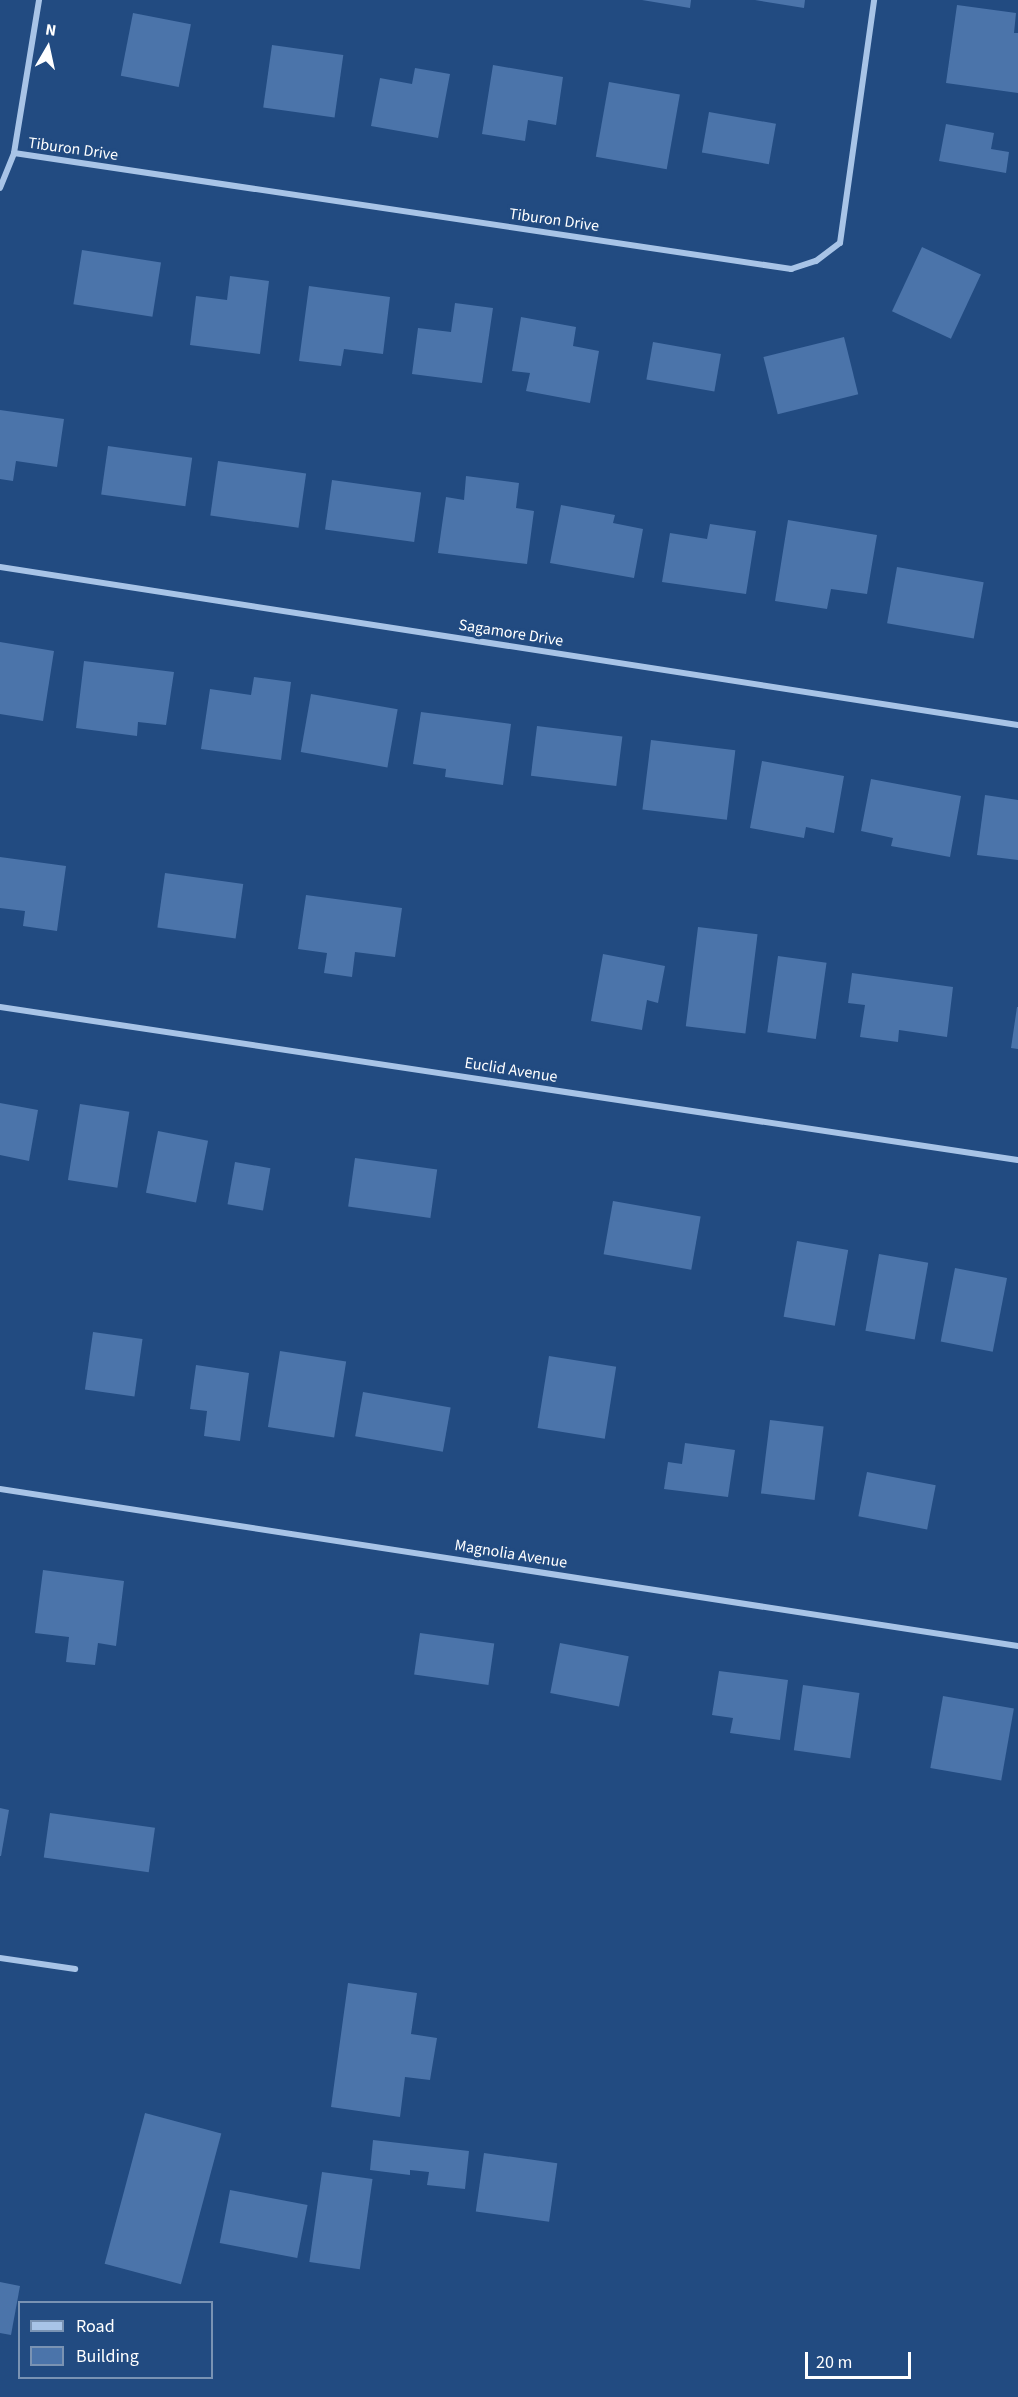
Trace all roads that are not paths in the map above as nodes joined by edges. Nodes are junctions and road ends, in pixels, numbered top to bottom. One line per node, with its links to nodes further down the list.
1 (39, 0): 3 (street)
2 (874, 0): 3 (street, Tiburon Drive)
3 (14, 153): 4 (street)
4 (0, 188)
5 (0, 567): 6 (street, Sagamore Drive)
6 (1018, 725)
7 (0, 1007): 8 (street, Euclid Avenue)
8 (1018, 1160)
9 (0, 1490): 10 (street, Magnolia Avenue)
10 (1018, 1646)
11 (0, 1958): 12 (street)
12 (75, 1969)

